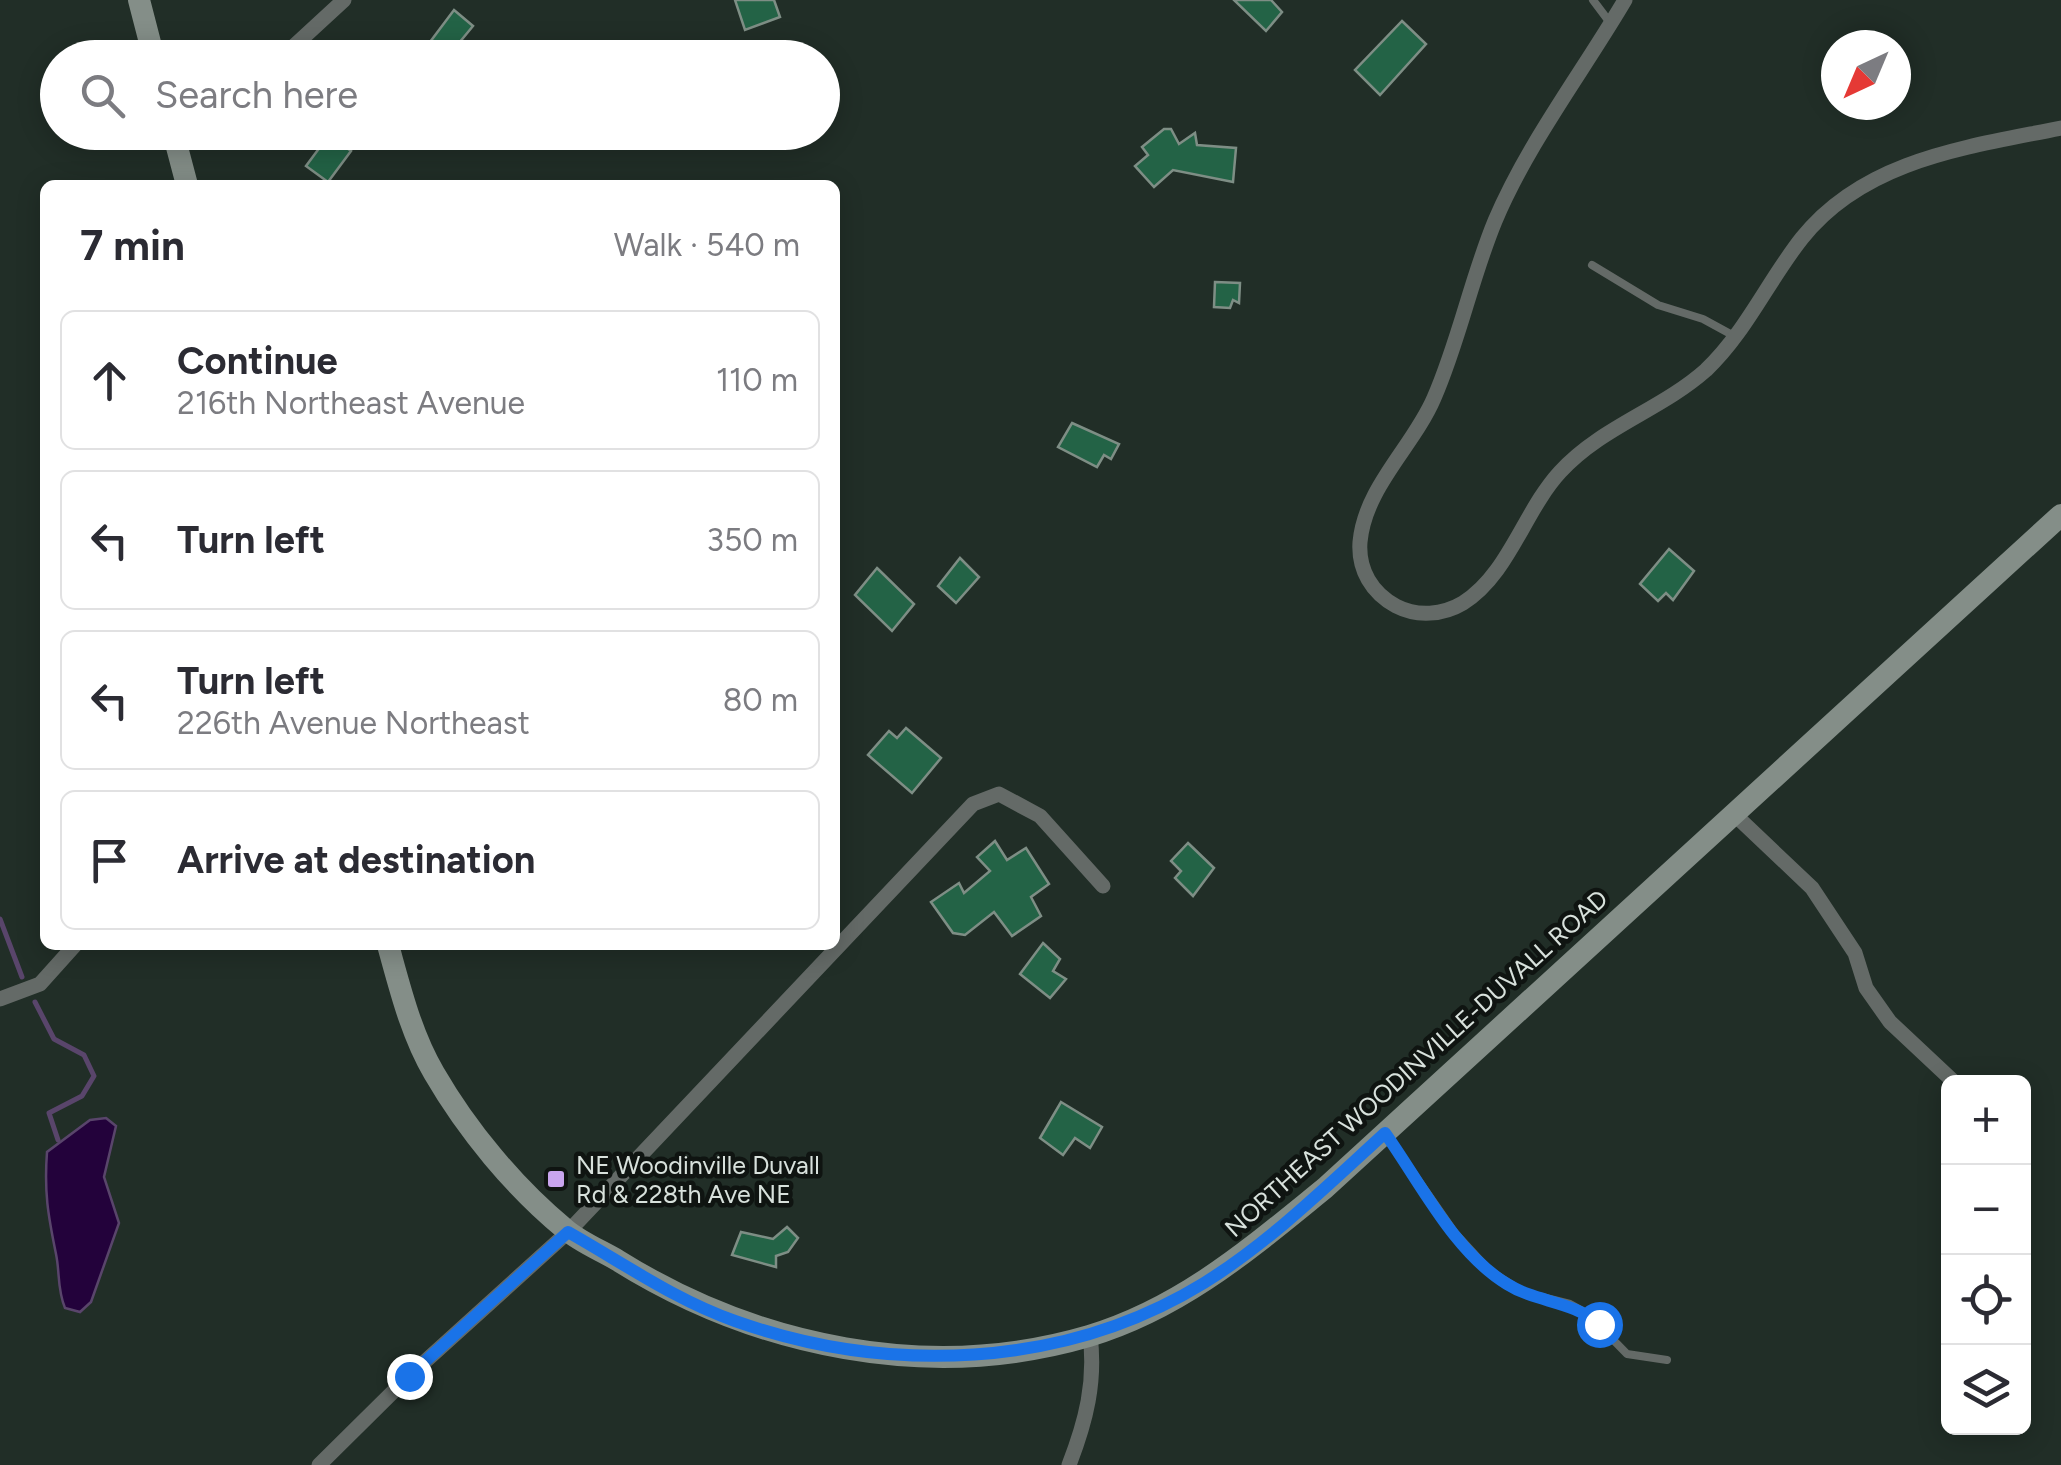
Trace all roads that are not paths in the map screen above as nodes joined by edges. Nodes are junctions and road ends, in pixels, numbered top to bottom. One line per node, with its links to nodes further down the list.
1 (139, 0): 6 (main road)
2 (344, 0): 7 (street)
3 (1593, 0): 5 (lane)
4 (1625, 0): 5 (street)
5 (1610, 24): 12 (street)
6 (149, 40)
7 (301, 40)
8 (2061, 128): 12 (street)
9 (180, 150): 10 (main road)
10 (186, 180)
11 (1592, 265): 12 (lane)
12 (1736, 337)
13 (2061, 515): 14 (main road, NORTHEAST WOODINVILLE-DUVALL ROAD)
14 (1734, 814): 21 (street); 22 (main road, NORTHEAST WOODINVILLE-DUVALL ROAD)
15 (1103, 886): 16 (street)
16 (840, 945)
17 (71, 950): 20 (street)
18 (390, 950): 23 (main road, NORTHEAST WOODINVILLE-DUVALL ROAD)
19 (835, 950): 23 (street)
20 (0, 999)
21 (1947, 1075)
22 (1385, 1133): 24 (main road, NORTHEAST WOODINVILLE-DUVALL ROAD); 25 (lane)
23 (568, 1232): 24 (main road, NORTHEAST WOODINVILLE-DUVALL ROAD); 26 (street)
24 (1090, 1336): 27 (street)
25 (1667, 1360)
26 (319, 1465)
27 (1069, 1465)

